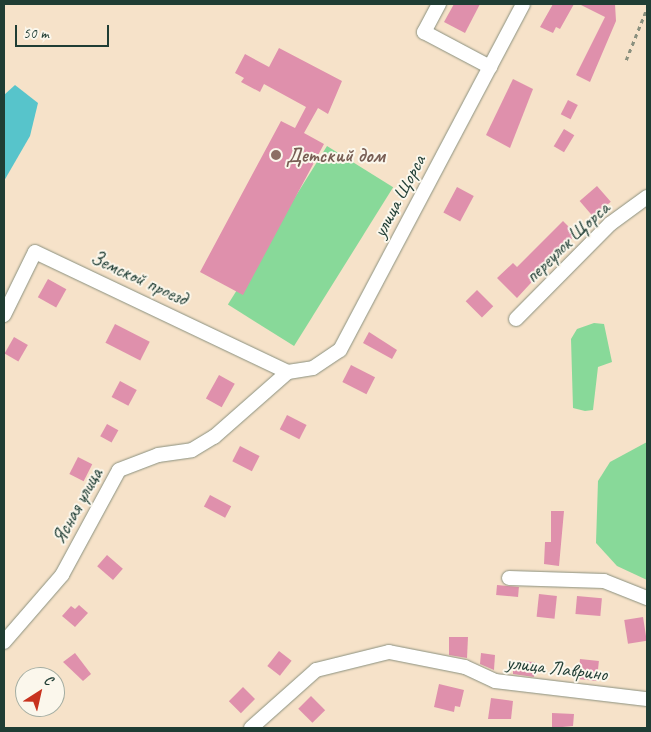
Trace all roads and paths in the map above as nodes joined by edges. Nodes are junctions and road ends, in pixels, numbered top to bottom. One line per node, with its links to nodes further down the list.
1 (438, 4): 5 (street)
2 (523, 4): 5 (street, улица Щорса)
3 (647, 8): 4 (path)
4 (626, 60)
5 (490, 67): 9 (street, улица Щорса)
6 (647, 197): 8 (street, переулок Щорса)
7 (4, 315): 9 (street, Земской проезд)
8 (516, 319)
9 (286, 374): 12 (street, Ясная улица)
10 (509, 578): 11 (street)
11 (647, 598)
12 (4, 642)
13 (647, 699): 14 (street, улица Лаврино)
14 (251, 728)

